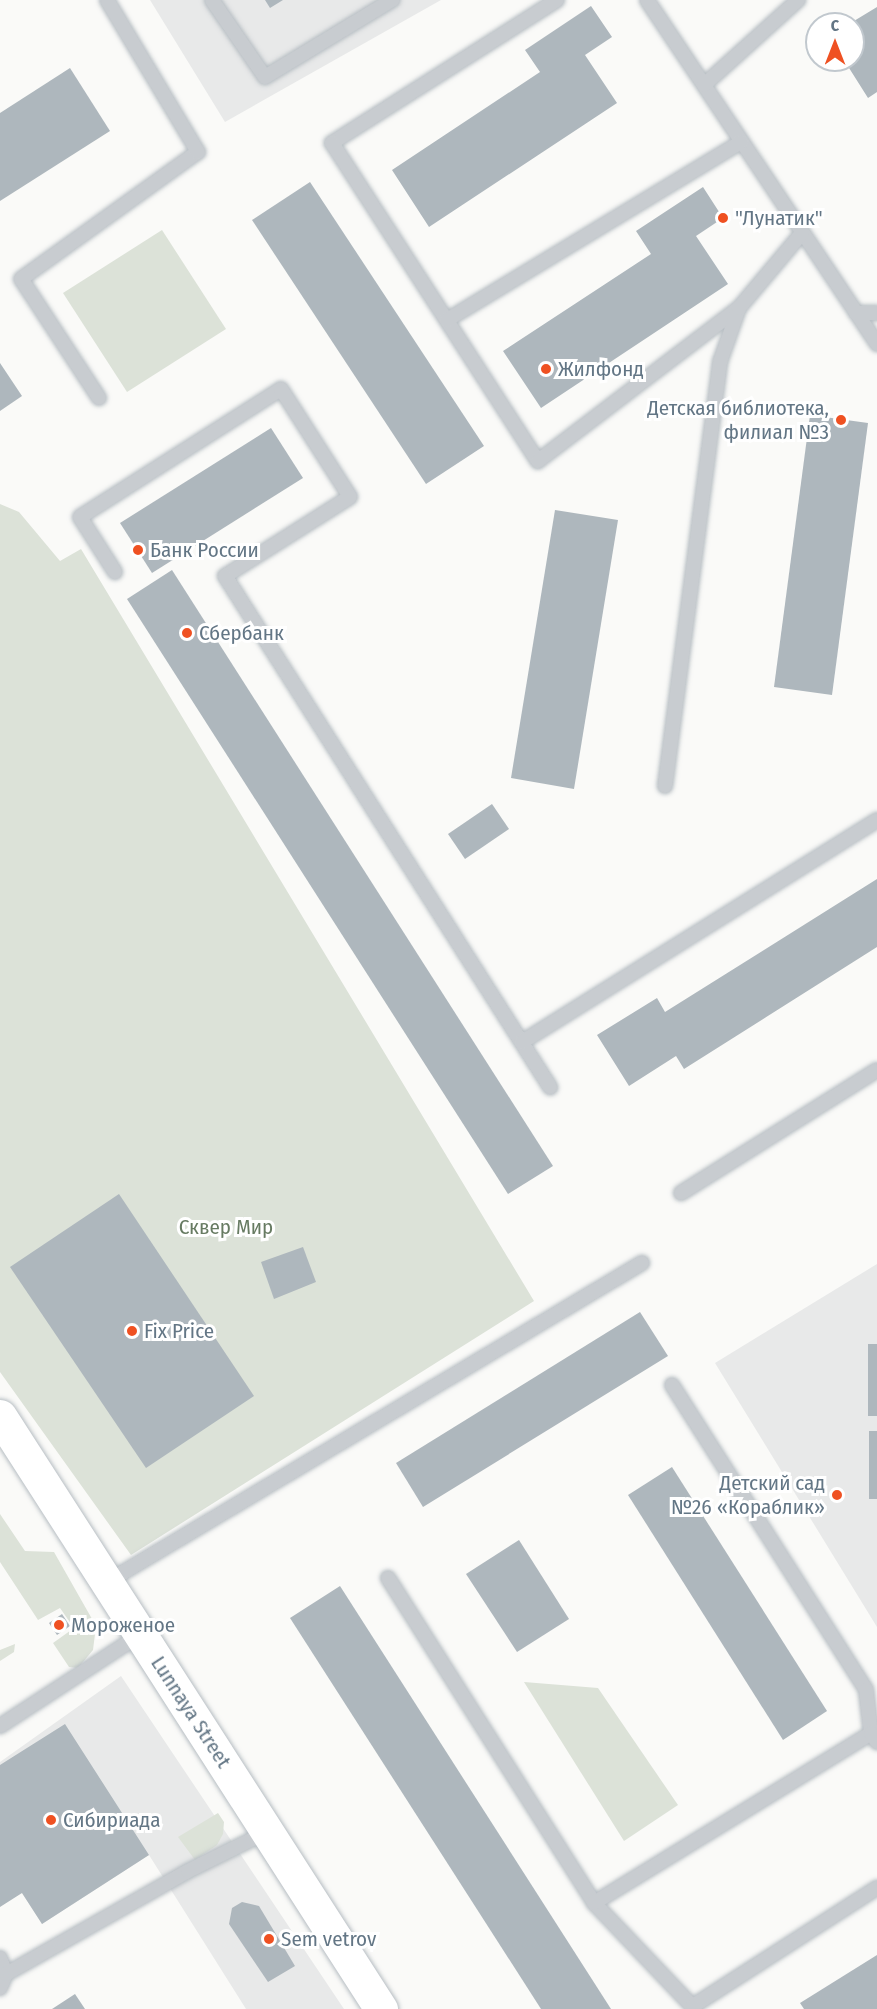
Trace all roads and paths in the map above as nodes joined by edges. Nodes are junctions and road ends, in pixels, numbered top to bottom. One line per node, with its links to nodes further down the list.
1 (107, 0): 15 (lane)
2 (212, 0): 3 (lane)
3 (392, 0)
4 (557, 0): 13 (lane)
5 (647, 0): 7 (lane)
6 (798, 0): 7 (lane)
7 (704, 85): 8 (lane)
8 (741, 142): 9 (lane); 13 (lane)
9 (802, 233): 10 (lane); 11 (lane)
10 (739, 308): 13 (lane); 17 (lane)
11 (856, 312): 12 (lane); 14 (lane)
12 (877, 313)
13 (447, 320)
14 (877, 345)
15 (99, 398)
16 (115, 572): 19 (lane)
17 (665, 786)
18 (877, 820): 19 (lane)
19 (522, 1042): 21 (lane)
20 (877, 1070): 22 (lane)
21 (550, 1087)
22 (681, 1193)
23 (642, 1263): 27 (lane)
24 (672, 1385): 29 (lane)
25 (0, 1416): 27 (street, Lunnaya Street)
26 (388, 1578): 34 (lane)
27 (107, 1582): 28 (street, Lunnaya Street)
28 (141, 1634): 30 (lane); 32 (street, Lunnaya Street)
29 (873, 1709): 31 (lane)
30 (0, 1726)
31 (874, 1737): 34 (lane)
32 (267, 1832): 36 (lane); 39 (street, Lunnaya Street)
33 (877, 1888): 38 (lane)
34 (594, 1903): 38 (lane)
35 (0, 1958): 36 (lane)
36 (6, 1974): 37 (lane)
37 (0, 1988)
38 (694, 2007)
39 (381, 2009)

